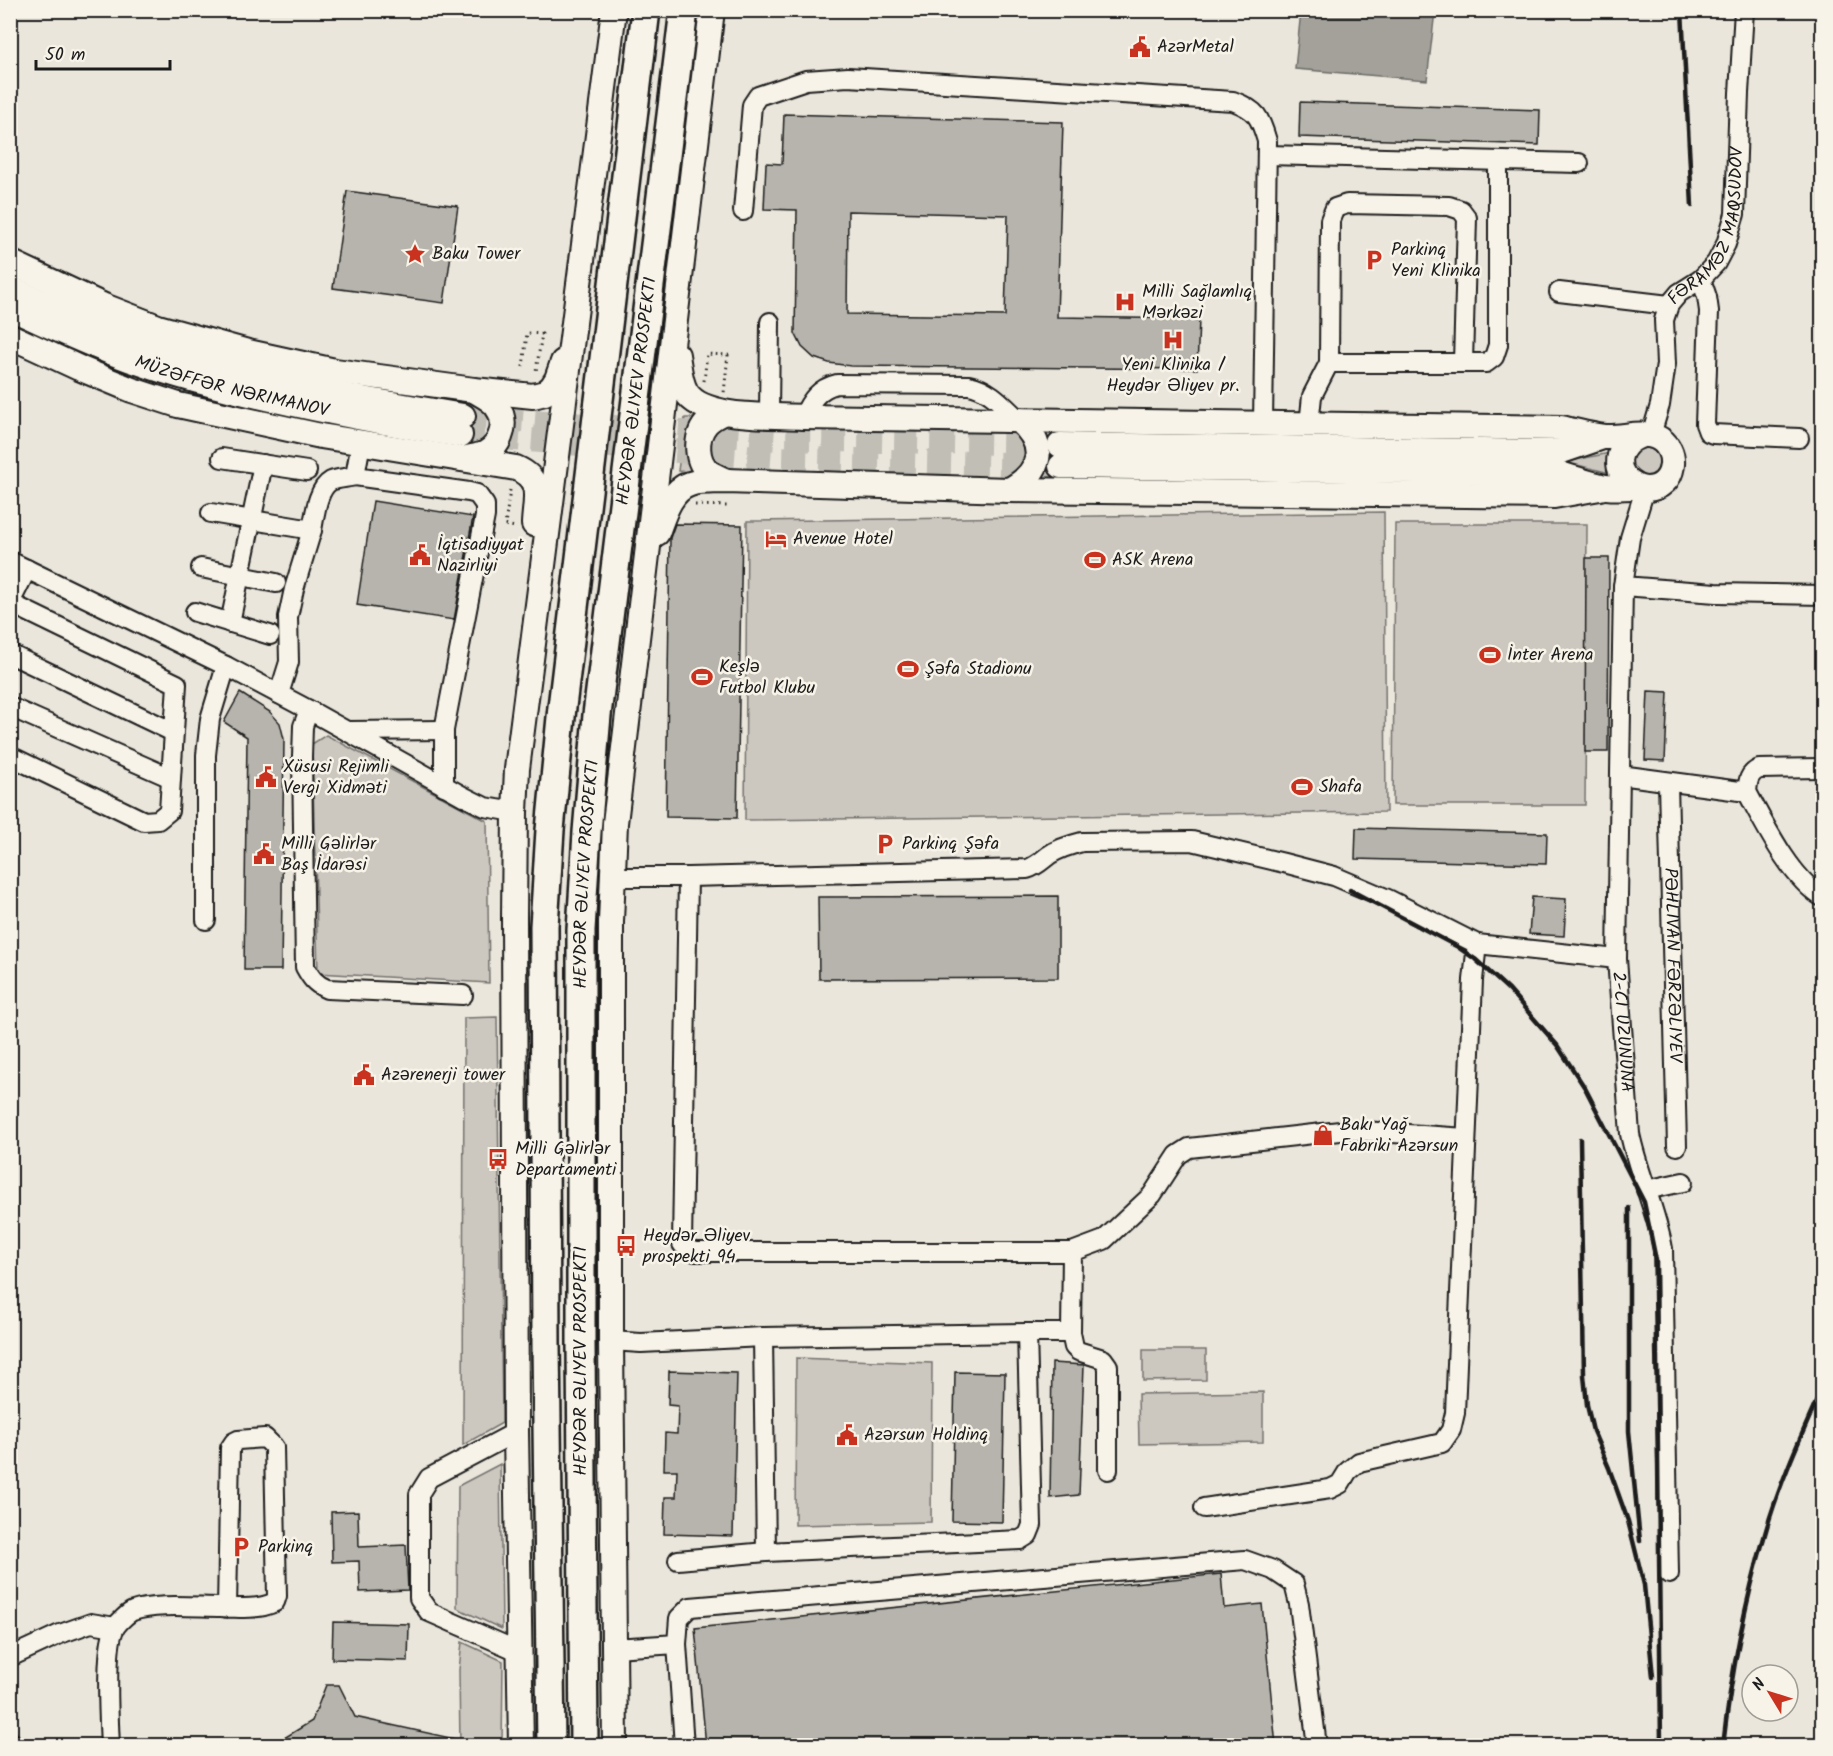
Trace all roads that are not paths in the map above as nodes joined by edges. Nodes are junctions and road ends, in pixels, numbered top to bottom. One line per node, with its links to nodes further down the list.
1 (614, 10): 17 (main road)
2 (646, 10): 106 (highway, HEYDƏR ƏLIYEV PROSPEKTI)
3 (684, 10): 107 (highway, HEYDƏR ƏLIYEV PROSPEKTI)
4 (712, 10): 18 (main road)
5 (1744, 10): 11 (street, FƏRAMƏZ MAQSUDOV)
6 (1267, 155): 7 (street); 9 (street); 27 (street)
7 (1498, 161): 8 (street); 20 (street)
8 (1579, 163)
9 (743, 211)
10 (10, 262): 22 (main road)
11 (1701, 279): 14 (street, FƏRAMƏZ MAQSUDOV); 31 (street)
12 (10, 288): 15 (main road, MÜZƏFFƏR NƏRIMANOV)
13 (1559, 292): 14 (street)
14 (1669, 304): 29 (street, FƏRAMƏZ MAQSUDOV)
15 (10, 308)
16 (770, 322): 24 (street)
17 (573, 334): 22 (main road); 67 (main road)
18 (674, 335): 23 (main road); 46 (main road)
19 (10, 336): 32 (main road)
20 (1463, 362): 21 (street); 21 (street)
21 (1329, 363): 28 (street)
22 (474, 390): 34 (main road)
23 (722, 413): 24 (main road); 38 (main road)
24 (769, 415): 25 (main road)
25 (803, 417): 26 (main road); 26 (street)
26 (1019, 420): 27 (main road); 41 (main road)
27 (1263, 424): 28 (main road)
28 (1308, 425): 30 (main road)
29 (1647, 435): 30 (main road); 40 (main road); 40 (main road)
30 (1605, 437): 39 (main road)
31 (1799, 438)
32 (361, 442): 34 (main road); 37 (street)
33 (222, 458): 35 (street)
34 (461, 460): 67 (main road)
35 (263, 464): 36 (street); 43 (street)
36 (307, 471)
37 (356, 476): 44 (street); 62 (street)
38 (727, 482): 41 (main road); 46 (main road)
39 (1604, 487): 40 (main road); 41 (main road)
40 (1641, 488): 51 (street, 2-CI UZUNUNA)
41 (1009, 490)
42 (211, 513): 43 (street)
43 (252, 520): 44 (street); 49 (street)
44 (312, 530): 59 (street)
45 (10, 561): 48 (street)
46 (645, 564): 74 (main road)
47 (201, 568): 49 (street)
48 (27, 569): 53 (street); 58 (street)
49 (240, 578): 50 (street); 55 (street)
50 (276, 583)
51 (1623, 586): 52 (street); 68 (street, 2-CI UZUNUNA)
52 (1822, 596)
53 (10, 603): 64 (street)
54 (195, 612): 55 (street)
55 (230, 623): 56 (street)
56 (270, 635)
57 (10, 654): 64 (street)
58 (226, 666): 59 (street); 77 (street)
59 (279, 694): 61 (street)
60 (10, 707): 69 (street)
61 (309, 710): 63 (street); 80 (street)
62 (444, 730): 63 (street); 71 (street)
63 (347, 731): 71 (street)
64 (173, 732): 69 (street)
65 (10, 756): 69 (street)
66 (1822, 768): 72 (street)
67 (517, 769): 73 (main road)
68 (1620, 775): 70 (street); 79 (street, 2-CI UZUNUNA)
69 (171, 778)
70 (1668, 783): 72 (street); 82 (street, PƏHLIVAN FƏRZƏLIYEV)
71 (444, 786): 73 (street)
72 (1747, 792): 76 (street)
73 (515, 812): 90 (main road)
74 (612, 877): 75 (street); 89 (main road)
75 (688, 877): 78 (street); 85 (street)
76 (1822, 897)
77 (206, 920)
78 (1477, 944): 79 (street); 81 (street)
79 (1617, 959): 84 (street, 2-CI UZUNUNA)
80 (463, 995)
81 (1466, 1137): 85 (street); 92 (street)
82 (1677, 1146)
83 (1683, 1182): 84 (street)
84 (1646, 1190): 95 (street, 2-CI UZUNUNA)
85 (1072, 1252): 87 (street)
86 (1028, 1333): 87 (street); 88 (street); 93 (street)
87 (1071, 1333): 91 (street)
88 (763, 1337): 89 (street); 93 (street)
89 (611, 1341): 99 (main road)
90 (516, 1432): 100 (main road); 100 (street)
91 (1108, 1470)
92 (1204, 1508)
93 (766, 1552): 94 (street)
94 (678, 1560)
95 (1669, 1574)
96 (227, 1608): 96 (street); 97 (street)
97 (115, 1627): 101 (street); 104 (street)
98 (677, 1644): 99 (street); 109 (street); 110 (street)
99 (614, 1648): 108 (main road)
100 (520, 1652): 105 (main road)
101 (10, 1657)
102 (10, 1741): 103 (street)
103 (11, 1746)
104 (110, 1746)
105 (520, 1746)
106 (551, 1746)
107 (584, 1746)
108 (615, 1746)
109 (684, 1746)
110 (1317, 1746)

